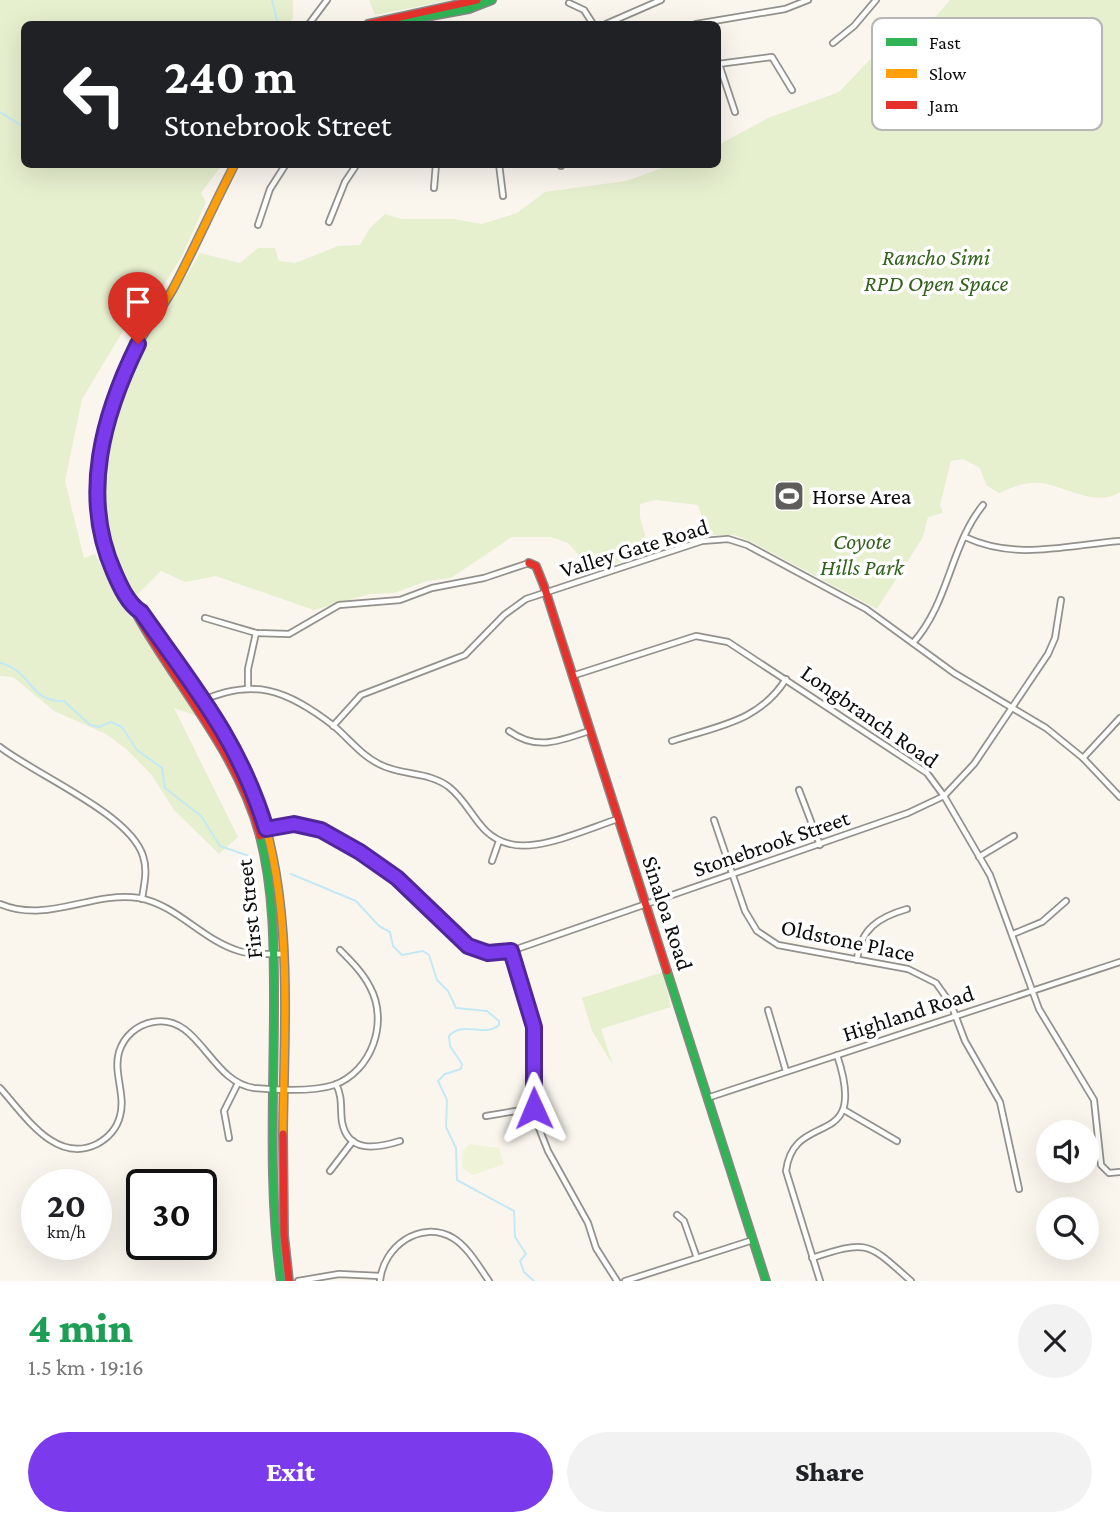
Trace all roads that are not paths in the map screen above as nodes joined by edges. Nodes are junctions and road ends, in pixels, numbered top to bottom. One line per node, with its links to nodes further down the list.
1 (327, 0): 11 (street)
2 (477, 0): 12 (main road)
3 (492, 0): 13 (main road)
4 (661, 0): 8 (street)
5 (808, 0): 10 (street)
6 (876, 0): 17 (street)
7 (783, 1): 10 (street)
8 (647, 2): 15 (street)
9 (569, 3): 14 (street)
10 (785, 9): 16 (street)
11 (311, 21)
12 (382, 21)
13 (404, 21)
14 (591, 21)
15 (612, 21)
16 (714, 21)
17 (833, 43)
18 (721, 64): 20 (street)
19 (721, 72): 21 (street)
20 (792, 90)
21 (735, 112)
22 (233, 168): 43 (main road, First Street)
23 (283, 168): 30 (street)
24 (354, 168): 29 (street)
25 (436, 168): 27 (street)
26 (500, 168): 28 (street)
27 (434, 188)
28 (503, 196)
29 (329, 222)
30 (257, 225)
31 (983, 506): 32 (street)
32 (965, 537): 33 (street); 39 (street)
33 (1120, 541)
34 (528, 563): 35 (main road, Sinaloa Road); 38 (street)
35 (546, 593): 39 (street, Valley Gate Road); 40 (main road, Sinaloa Road); 46 (street, Valley Gate Road)
36 (1061, 600): 44 (street, Stonebrook Street)
37 (205, 618): 38 (street)
38 (256, 633): 42 (street)
39 (913, 643): 44 (street, Valley Gate Road)
40 (571, 676): 41 (street, Longbranch Road); 48 (main road, Sinaloa Road)
41 (786, 679): 49 (street); 53 (street, Longbranch Road)
42 (248, 687): 43 (street); 46 (street)
43 (201, 701): 57 (main road, First Street)
44 (1013, 707): 51 (street, Valley Gate Road); 53 (street, Stonebrook Street)
45 (1120, 718): 51 (street)
46 (333, 726): 59 (street)
47 (509, 731): 48 (street)
48 (589, 731): 55 (main road, Sinaloa Road)
49 (672, 741)
50 (0, 747): 64 (street)
51 (1083, 758): 54 (street, Valley Gate Road)
52 (799, 790): 60 (street)
53 (944, 796): 60 (street, Stonebrook Street); 61 (street, Longbranch Road)
54 (1120, 797)
55 (618, 818): 59 (street); 67 (main road, Sinaloa Road)
56 (714, 820): 63 (street, Oldstone Place)
57 (262, 830): 71 (street, Stonebrook Street); 72 (main road, First Street)
58 (1014, 836): 61 (street)
59 (499, 841): 62 (street)
60 (820, 845): 63 (street, Stonebrook Street)
61 (979, 857): 69 (street, Longbranch Road)
62 (492, 861)
63 (733, 875): 67 (street, Stonebrook Street); 73 (street, Oldstone Place)
64 (142, 899): 66 (street); 72 (street)
65 (1066, 901): 69 (street)
66 (0, 904)
67 (646, 906): 71 (street, Stonebrook Street); 84 (main road, Sinaloa Road)
68 (907, 909): 73 (street)
69 (1013, 934): 75 (street, Longbranch Road)
70 (340, 950): 81 (street)
71 (511, 951): 85 (street)
72 (278, 954): 83 (main road, First Street)
73 (857, 960): 77 (street, Oldstone Place)
74 (1119, 965): 75 (street, Highland Road)
75 (1032, 991): 77 (street, Highland Road); 93 (street, Longbranch Road)
76 (768, 1010): 79 (street)
77 (955, 1016): 78 (street, Highland Road); 94 (street, Oldstone Place)
78 (837, 1055): 79 (street, Highland Road); 86 (street)
79 (786, 1071): 84 (street, Highland Road)
80 (239, 1083): 82 (street); 83 (street); 88 (street)
81 (336, 1084): 83 (street); 89 (street)
82 (0, 1088)
83 (279, 1088): 100 (main road, First Street); 101 (main road, First Street)
84 (707, 1098): 96 (main road, Sinaloa Road)
85 (534, 1108): 87 (street); 104 (street)
86 (844, 1110): 91 (street); 98 (street)
87 (486, 1116)
88 (229, 1138)
89 (353, 1141): 90 (street); 92 (street)
90 (400, 1141)
91 (897, 1141)
92 (330, 1171)
93 (1120, 1171)
94 (1019, 1189)
95 (677, 1215): 97 (street)
96 (753, 1240): 97 (street); 106 (main road, Sinaloa Road)
97 (696, 1258): 105 (street)
98 (812, 1258): 107 (street); 108 (street)
99 (380, 1279): 102 (street); 103 (street)
100 (281, 1281)
101 (289, 1281)
102 (298, 1281)
103 (489, 1281)
104 (617, 1281)
105 (625, 1281)
106 (766, 1281)
107 (820, 1281)
108 (911, 1281)

